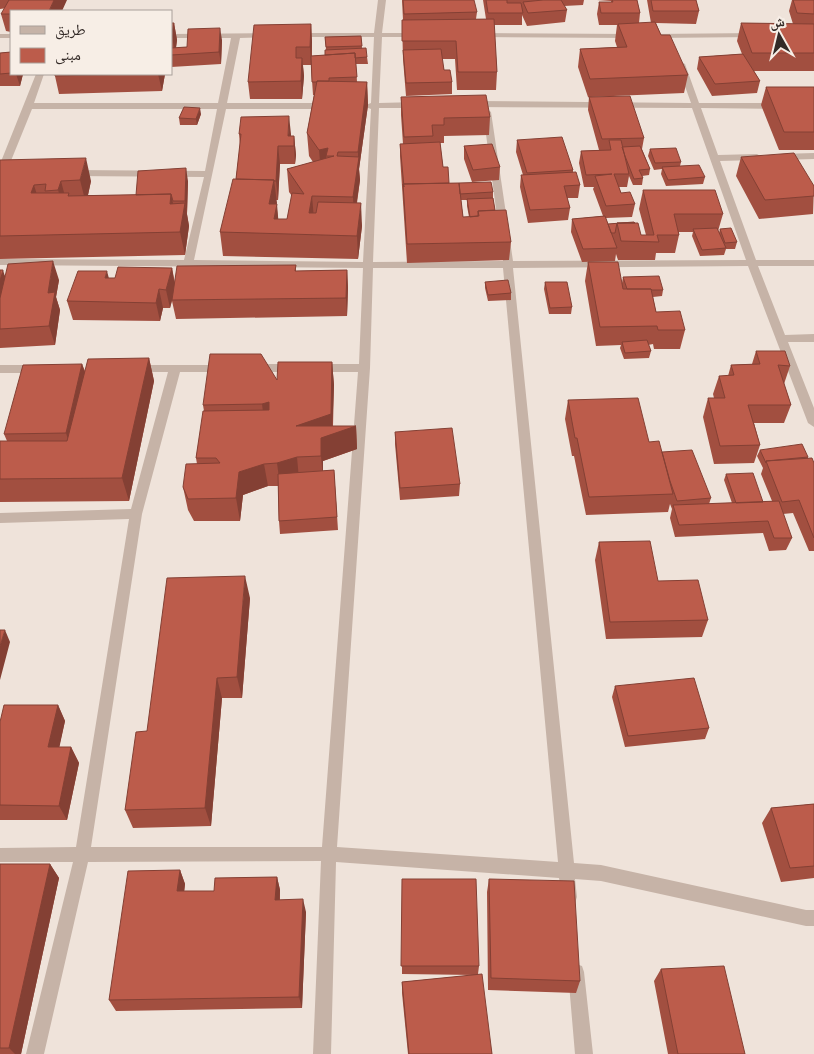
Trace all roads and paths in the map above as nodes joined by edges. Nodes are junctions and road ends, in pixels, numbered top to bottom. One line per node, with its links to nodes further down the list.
1 (382, 0): 2 (street)
2 (378, 34): 5 (street); 6 (street); 19 (street)
3 (236, 35): 4 (street); 9 (street); 16 (street)
4 (274, 35)
5 (283, 35)
6 (427, 35)
7 (466, 35): 10 (street)
8 (766, 35): 10 (street)
9 (172, 36)
10 (674, 45): 21 (street)
11 (40, 75): 15 (street)
12 (467, 104): 13 (street)
13 (486, 104): 21 (street); 31 (street)
14 (430, 105): 19 (street)
15 (29, 106): 16 (street); 24 (street)
16 (222, 106): 17 (street); 26 (street)
17 (337, 106)
18 (356, 106): 19 (street)
19 (375, 106): 32 (street)
20 (785, 106): 21 (street)
21 (696, 107): 23 (street)
22 (814, 156): 23 (street)
23 (715, 158): 28 (street)
24 (4, 173)
25 (60, 173): 26 (street)
26 (209, 174): 30 (street)
27 (0, 262): 30 (street)
28 (752, 263): 29 (street); 31 (street); 34 (street)
29 (814, 263)
30 (188, 264): 32 (street)
31 (508, 264): 32 (street); 46 (street)
32 (368, 265): 37 (street)
33 (814, 338): 34 (street)
34 (782, 339): 40 (street)
35 (126, 368): 36 (street)
36 (175, 368): 37 (street); 41 (street)
37 (364, 368): 43 (street)
38 (0, 369): 39 (street)
39 (49, 369)
40 (814, 423)
41 (136, 514): 42 (street); 45 (street)
42 (0, 518)
43 (329, 854): 45 (street); 46 (street); 51 (street)
44 (0, 855): 45 (street)
45 (82, 855): 50 (street)
46 (566, 870): 47 (street); 48 (street)
47 (570, 909)
48 (814, 918)
49 (575, 957): 52 (street)
50 (35, 1054)
51 (322, 1054)
52 (584, 1054)

